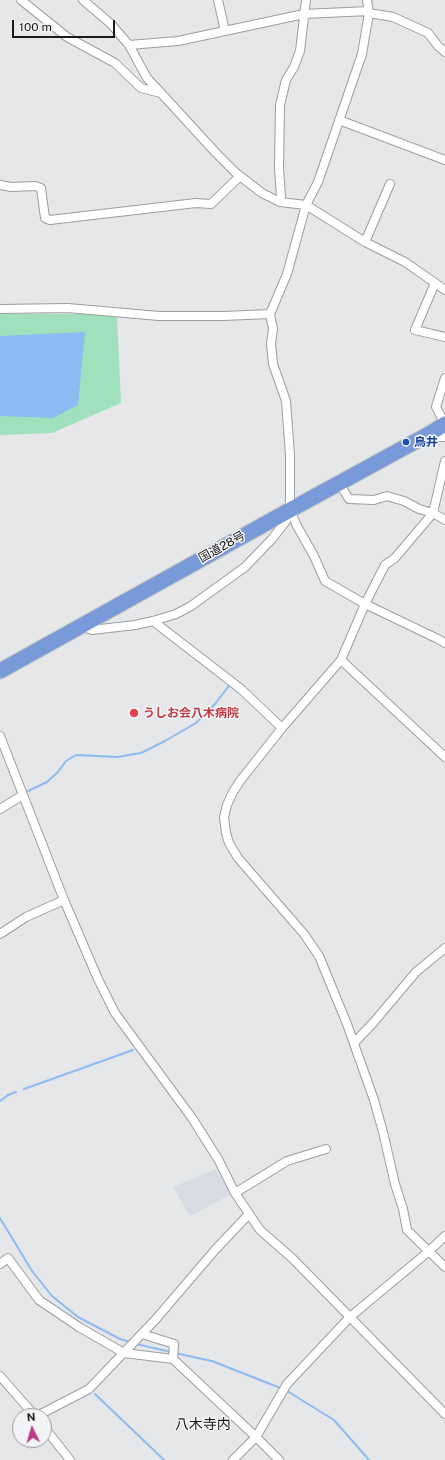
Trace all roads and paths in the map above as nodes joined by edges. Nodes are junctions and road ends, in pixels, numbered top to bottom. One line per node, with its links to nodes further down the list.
1 (21, 0): 12 (street)
2 (83, 0): 9 (street)
3 (218, 0): 8 (street)
4 (306, 0): 7 (street)
5 (366, 0): 6 (street)
6 (369, 12): 7 (street); 10 (street); 13 (street)
7 (304, 14): 8 (street); 18 (street)
8 (225, 31): 9 (street)
9 (129, 45): 12 (street)
10 (442, 46): 11 (street)
11 (445, 52)
12 (161, 93): 15 (street)
13 (339, 120): 14 (street); 19 (street)
14 (445, 160)
15 (240, 176): 17 (street); 18 (street)
16 (390, 184): 20 (street)
17 (0, 185)
18 (280, 202): 19 (street)
19 (306, 205): 20 (street); 24 (street)
20 (365, 242): 21 (street)
21 (435, 282): 22 (street); 25 (street)
22 (445, 290)
23 (0, 309): 24 (street)
24 (270, 314): 32 (street)
25 (445, 337)
26 (445, 378): 27 (street)
27 (445, 424): 28 (highway, 国道28号)
28 (429, 434): 29 (street); 31 (highway, 国道28号)
29 (445, 437)
30 (445, 461): 33 (street)
31 (339, 483): 32 (highway, 国道28号); 33 (street)
32 (290, 510): 35 (street); 36 (street); 37 (highway, 国道28号)
33 (433, 513): 34 (street); 35 (street)
34 (445, 520)
35 (365, 604): 38 (street); 39 (street)
36 (153, 621): 37 (street); 41 (street)
37 (81, 626): 40 (highway, 国道28号)
38 (445, 643)
39 (341, 660): 41 (street); 43 (street)
40 (0, 671)
41 (282, 728): 49 (street)
42 (0, 736): 44 (street)
43 (445, 757)
44 (23, 795): 45 (street); 46 (street)
45 (0, 809)
46 (64, 900): 47 (street); 51 (street)
47 (0, 934)
48 (445, 948): 49 (street)
49 (354, 1043): 54 (street)
50 (326, 1149): 51 (street)
51 (235, 1193): 52 (street)
52 (249, 1214): 57 (street); 58 (street)
53 (445, 1236): 54 (street)
54 (428, 1252): 56 (street); 57 (street)
55 (0, 1264): 59 (street)
56 (445, 1267)
57 (350, 1317): 64 (street); 66 (street)
58 (141, 1335): 59 (street); 60 (street)
59 (126, 1351): 60 (street); 63 (street)
60 (173, 1359): 66 (street)
61 (0, 1376): 62 (street)
62 (29, 1408)
63 (52, 1408)
64 (444, 1411)
65 (52, 1437): 67 (street)
66 (256, 1437): 68 (street); 69 (street)
67 (70, 1460)
68 (233, 1460)
69 (279, 1460)

